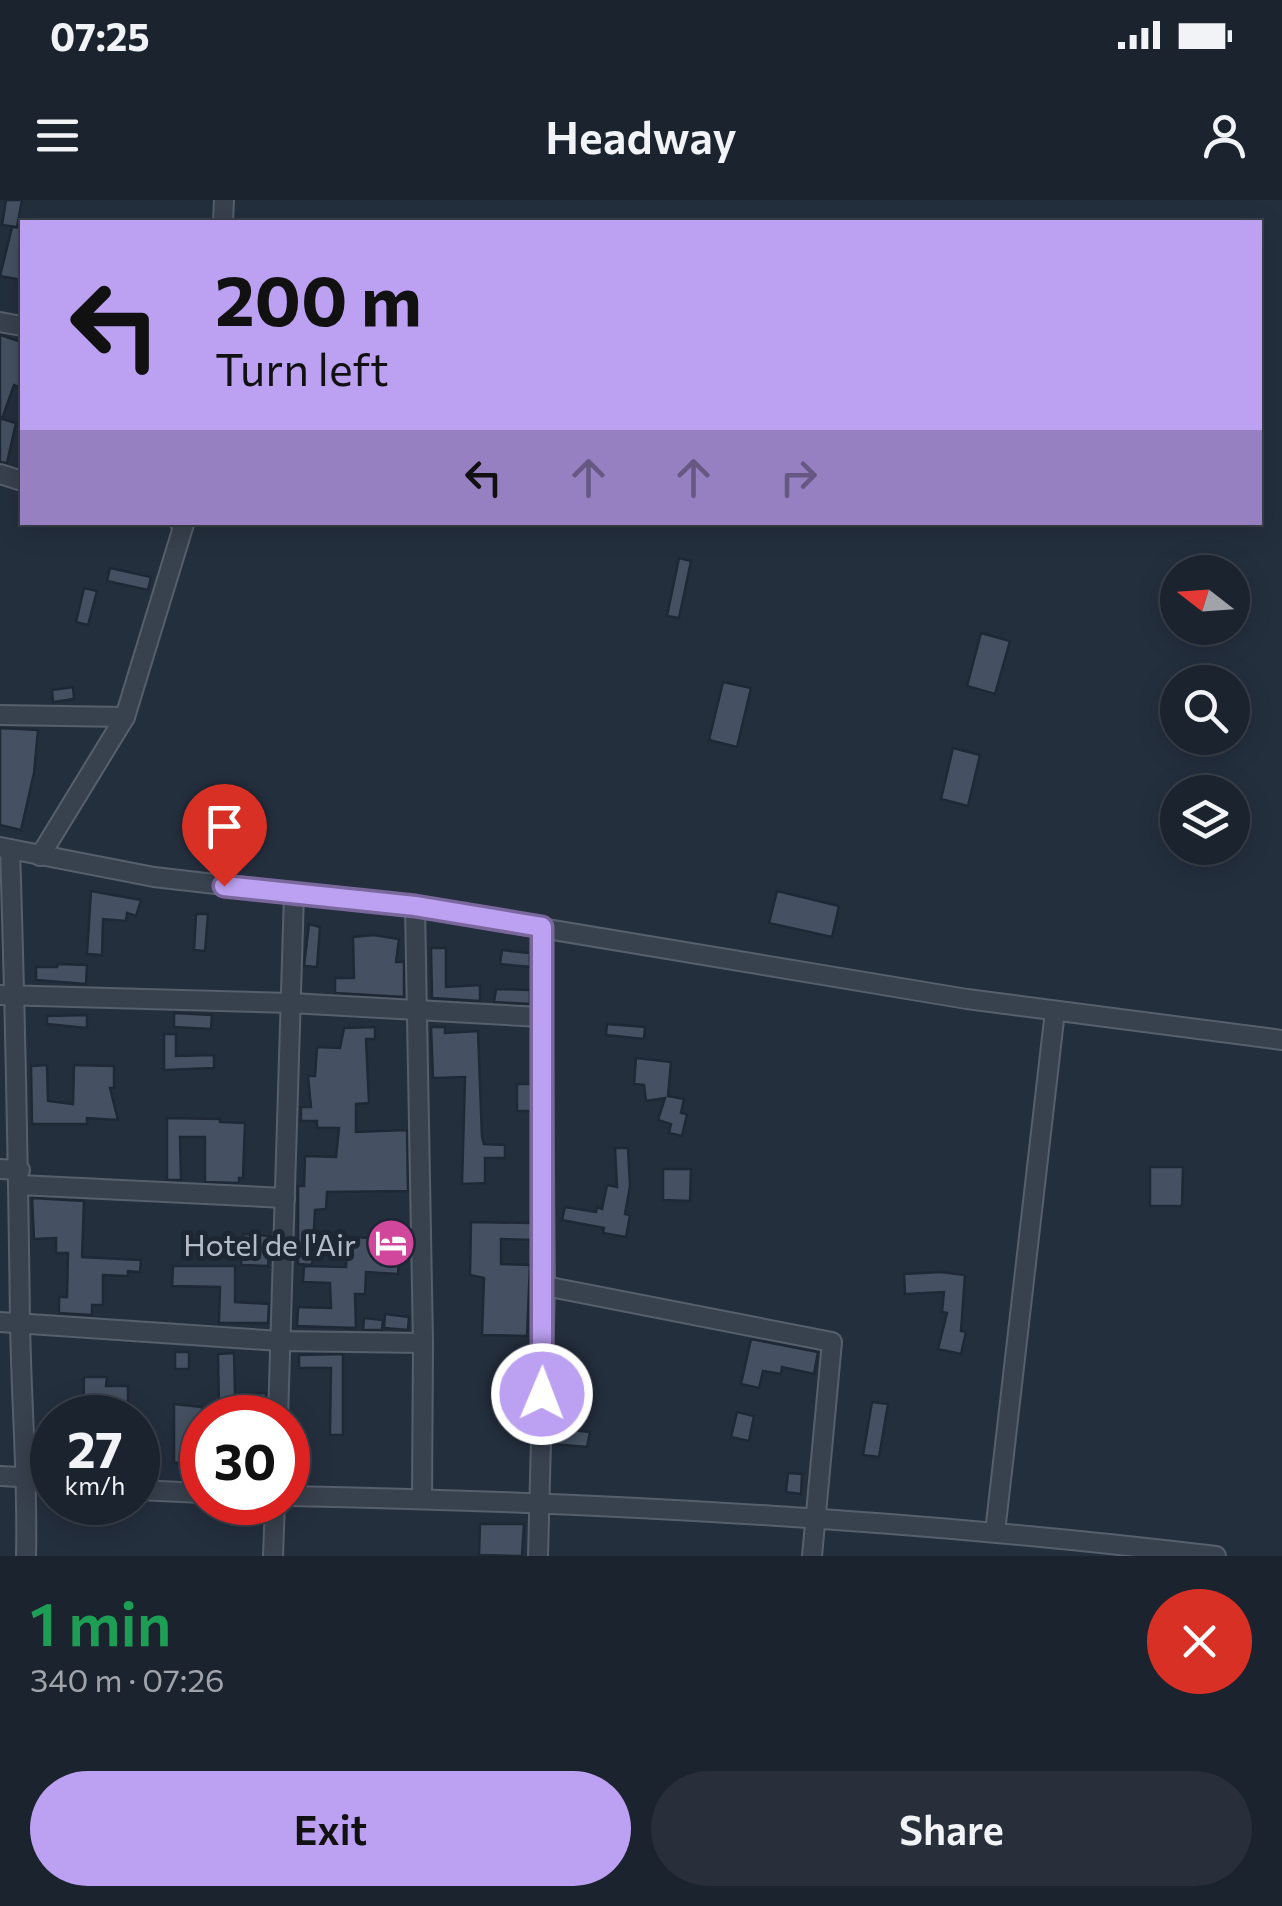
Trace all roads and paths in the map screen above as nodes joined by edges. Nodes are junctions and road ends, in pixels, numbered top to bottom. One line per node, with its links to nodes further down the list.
1 (181, 525): 3 (street)
2 (0, 716): 3 (street)
3 (125, 717): 5 (street)
4 (5, 848): 5 (street); 9 (street)
5 (40, 856): 6 (street)
6 (294, 894): 7 (street); 10 (street)
7 (415, 906): 8 (street); 11 (street)
8 (542, 927): 12 (street); 13 (street)
9 (8, 995): 10 (street); 16 (street)
10 (291, 1003): 11 (street); 17 (street)
11 (418, 1010): 13 (street); 22 (street)
12 (1055, 1011): 14 (street); 31 (street)
13 (540, 1017): 18 (street)
14 (1282, 1040)
15 (0, 1169): 16 (street)
16 (20, 1178): 17 (street); 20 (street)
17 (284, 1198): 21 (street)
18 (545, 1286): 28 (street); 29 (street)
19 (0, 1322): 20 (street)
20 (20, 1324): 21 (street); 25 (street)
21 (280, 1341): 22 (street); 23 (street)
22 (423, 1342): 27 (street)
23 (279, 1395)
24 (0, 1476): 25 (street)
25 (28, 1476): 33 (street)
26 (310, 1496): 27 (street)
27 (422, 1498): 28 (street)
28 (540, 1502): 29 (street); 35 (street)
29 (815, 1518): 31 (street); 36 (street)
30 (275, 1525): 34 (street)
31 (995, 1532): 32 (street)
32 (1070, 1547): 37 (street)
33 (26, 1556)
34 (273, 1556)
35 (538, 1556)
36 (812, 1556)
37 (1216, 1556)

